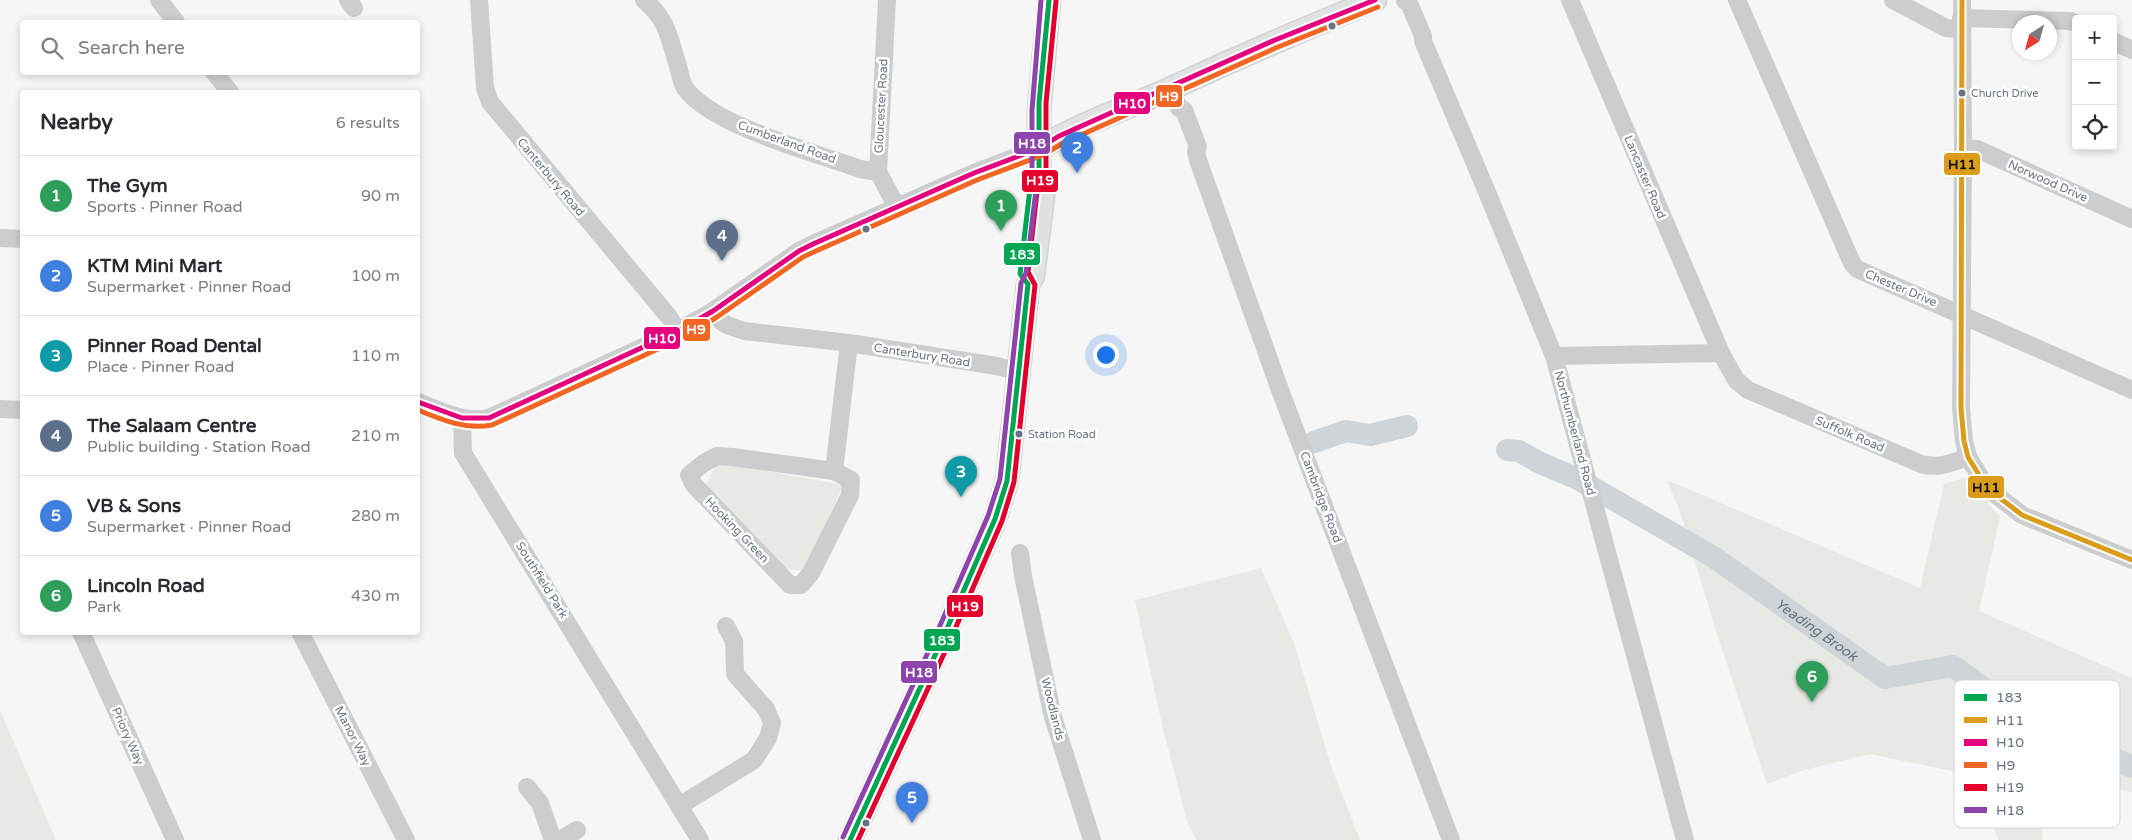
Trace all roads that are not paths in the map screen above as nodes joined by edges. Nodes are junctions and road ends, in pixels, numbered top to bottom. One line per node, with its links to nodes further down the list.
1 (159, 0): 12 (street)
2 (479, 0): 29 (street, Canterbury Road)
3 (887, 0): 22 (street, Gloucester Road)
4 (1049, 0): 20 (main road)
5 (1375, 0): 19 (main road)
6 (1404, 0): 32 (street, Northumberland Road)
7 (1570, 0): 31 (street, Lancaster Road)
8 (1737, 0): 28 (street, Chester Drive)
9 (1893, 0): 14 (street)
10 (1962, 0): 14 (street)
11 (654, 3): 22 (street, Cumberland Road)
12 (174, 20)
13 (2072, 21): 14 (street)
14 (1961, 24): 21 (street)
15 (2117, 43): 16 (street)
16 (2132, 50)
17 (216, 75): 18 (street)
18 (228, 90)
19 (1174, 98): 20 (main road); 56 (street, Cambridge Road)
20 (1040, 148): 23 (street); 33 (main road)
21 (1963, 148): 24 (street, Norwood Drive); 28 (street)
22 (878, 172): 23 (street, Gloucester Road)
23 (897, 207): 27 (street)
24 (2132, 219)
25 (0, 238): 26 (street)
26 (20, 239)
27 (713, 311): 29 (street); 30 (street, Canterbury Road)
28 (1962, 314): 34 (street, Chester Drive); 39 (street)
29 (678, 331): 38 (street)
30 (849, 343): 33 (street, Canterbury Road); 40 (street)
31 (1721, 353): 32 (street); 39 (street, Suffolk Road)
32 (1554, 356): 57 (street, Northumberland Road)
33 (1020, 372): 54 (main road)
34 (2132, 390)
35 (420, 403): 38 (street)
36 (0, 409): 37 (street)
37 (20, 410)
38 (462, 418): 47 (street, Southfield Park)
39 (1968, 457): 42 (street)
40 (834, 471): 40 (street, Hooking Green)
41 (1020, 553): 55 (street, Woodlands)
42 (2132, 560)
43 (726, 626): 47 (street)
44 (81, 635): 49 (street, Priory Way)
45 (302, 635): 50 (street, Manor Way)
46 (527, 787): 51 (street)
47 (679, 806): 53 (street, Southfield Park)
48 (577, 830): 52 (street)
49 (175, 840)
50 (406, 840)
51 (553, 840)
52 (560, 840)
53 (700, 840)
54 (850, 840)
55 (1092, 840)
56 (1451, 840)
57 (1685, 840)

